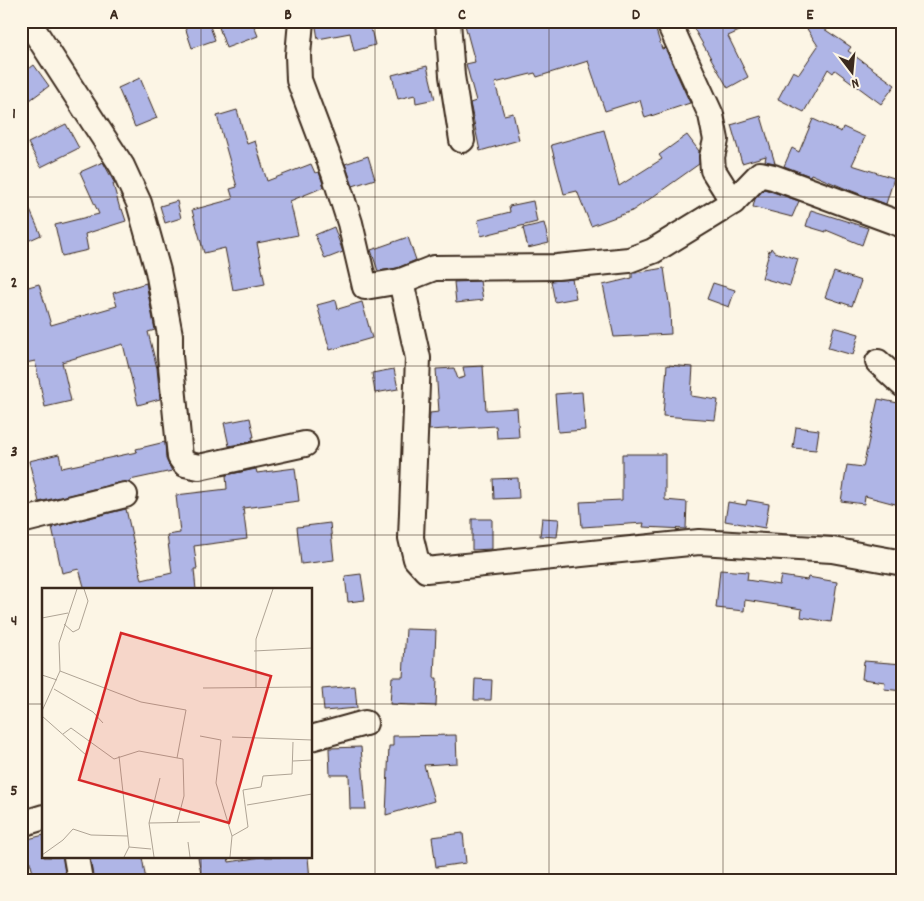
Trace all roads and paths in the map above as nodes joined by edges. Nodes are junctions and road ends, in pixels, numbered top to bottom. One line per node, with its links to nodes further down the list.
1 (28, 21): 11 (street)
2 (300, 21): 8 (street)
3 (448, 21): 5 (street)
4 (668, 21): 6 (street)
5 (462, 140)
6 (733, 202): 7 (street); 8 (street)
7 (903, 225)
8 (401, 280): 14 (street)
9 (878, 362): 10 (street)
10 (903, 385)
11 (305, 444)
12 (125, 495): 13 (street)
13 (21, 521)
14 (903, 563)
15 (365, 722): 16 (street)
16 (312, 738)
17 (42, 818): 18 (street)
18 (21, 824)
19 (76, 858): 20 (street)
20 (80, 880)

